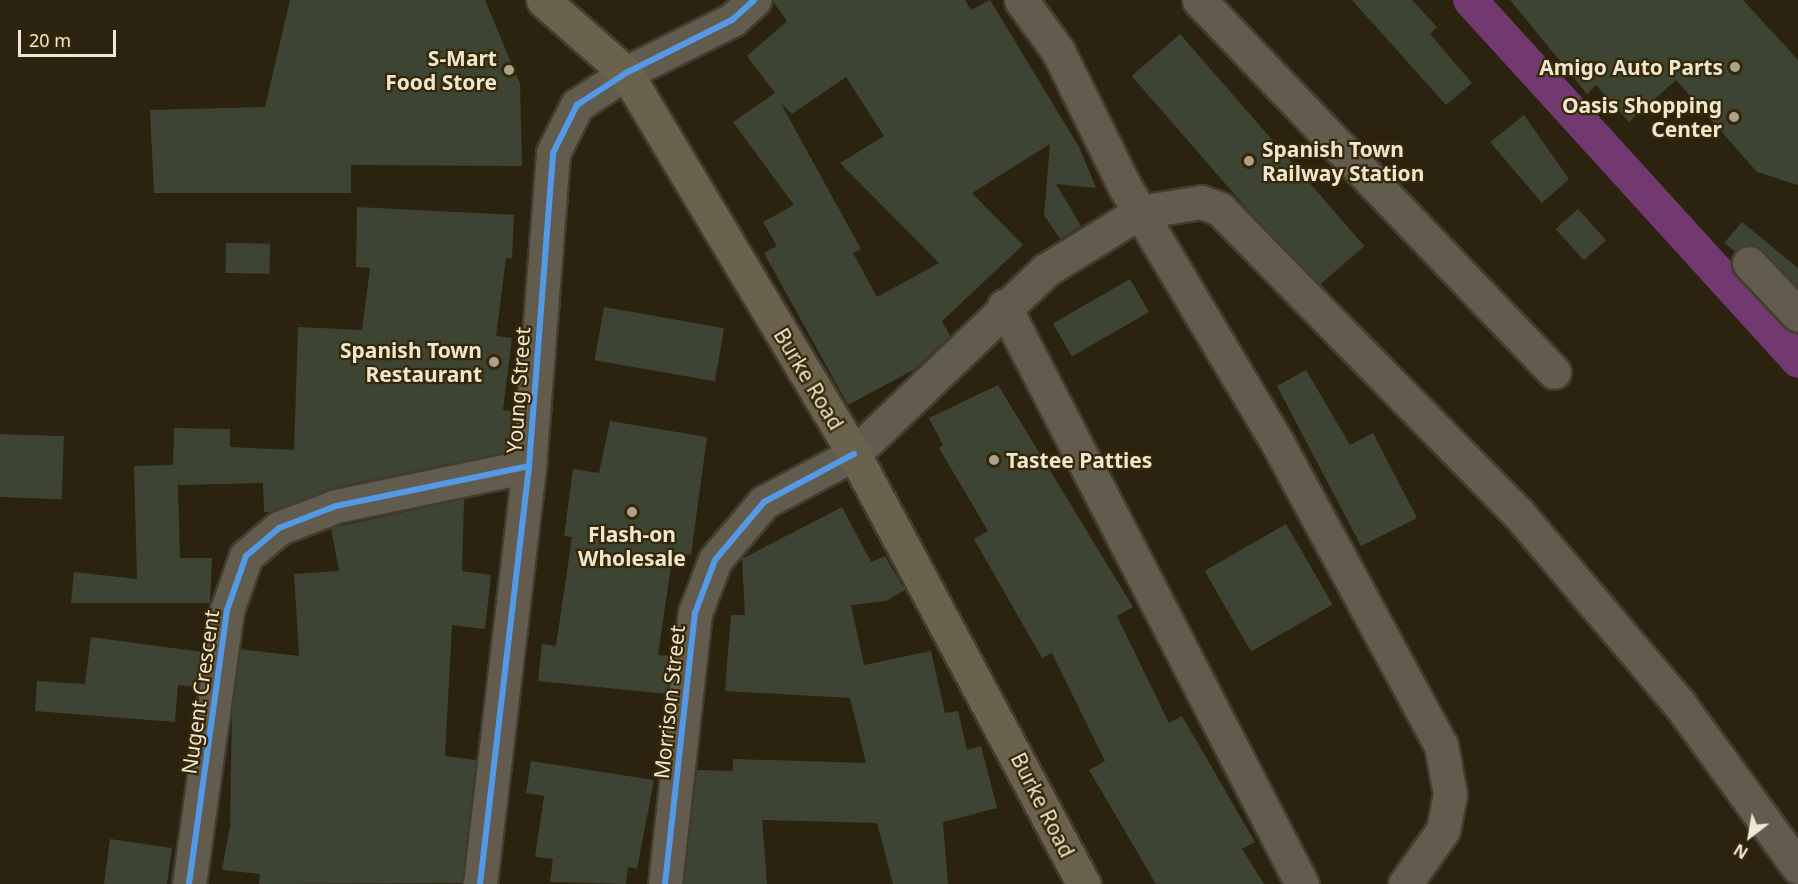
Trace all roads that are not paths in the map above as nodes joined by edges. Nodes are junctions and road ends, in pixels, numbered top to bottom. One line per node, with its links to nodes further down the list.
1 (543, 0): 5 (main road, Burke Road)
2 (754, 0): 5 (street, Young Street)
3 (1022, 0): 6 (street)
4 (1198, 0): 10 (street)
5 (626, 73): 11 (main road, Burke Road); 12 (street, Young Street)
6 (1140, 212): 8 (street, Morrison Street); 13 (street); 19 (street)
7 (1749, 263): 9 (street)
8 (1004, 306): 11 (street, Morrison Street); 18 (street)
9 (1798, 315)
10 (1554, 372)
11 (854, 454): 16 (street, Morrison Street); 17 (main road, Burke Road)
12 (529, 466): 14 (street, Nugent Crescent); 15 (street, Young Street)
13 (1798, 867)
14 (189, 884)
15 (480, 884)
16 (665, 884)
17 (1084, 884)
18 (1302, 884)
19 (1405, 884)

